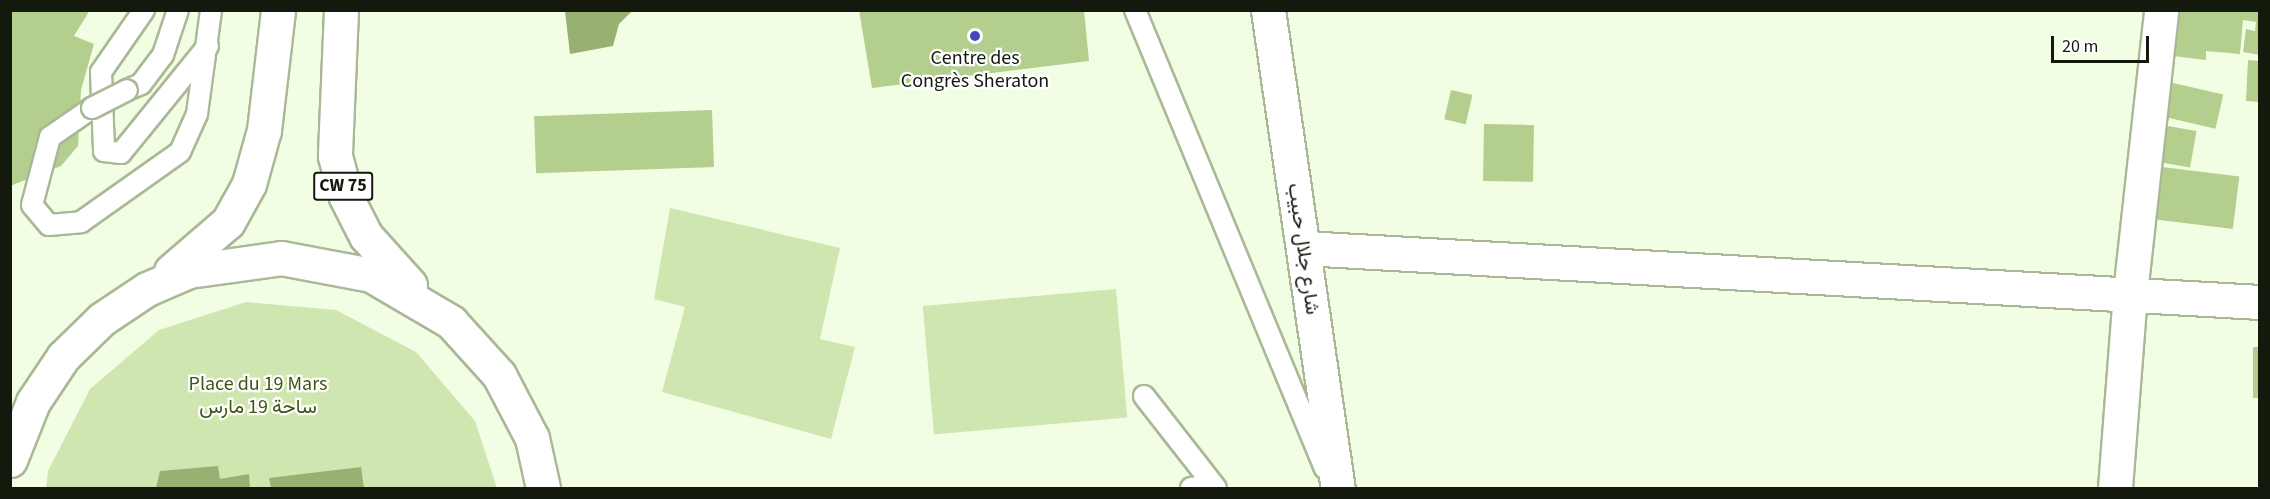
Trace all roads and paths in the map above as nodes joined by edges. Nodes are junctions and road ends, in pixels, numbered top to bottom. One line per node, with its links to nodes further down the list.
1 (144, 10): 9 (lane)
2 (178, 10): 9 (lane, bridge)
3 (212, 10): 9 (lane)
4 (278, 10): 11 (street)
5 (341, 10): 14 (street, CW 75)
6 (1135, 10): 22 (lane)
7 (1268, 10): 10 (street, شارع جلال حبيب)
8 (2162, 10): 12 (street)
9 (209, 44)
10 (1303, 248): 12 (street); 22 (street, شارع جلال حبيب)
11 (147, 289): 14 (street); 17 (street)
12 (2130, 293): 13 (street); 23 (street)
13 (2259, 302)
14 (451, 322): 16 (street)
15 (1144, 396): 18 (lane)
16 (532, 438): 19 (street); 20 (street)
17 (10, 460)
18 (1214, 487): 21 (lane)
19 (543, 489)
20 (560, 489)
21 (1191, 489)
22 (1335, 489)
23 (2115, 489)

